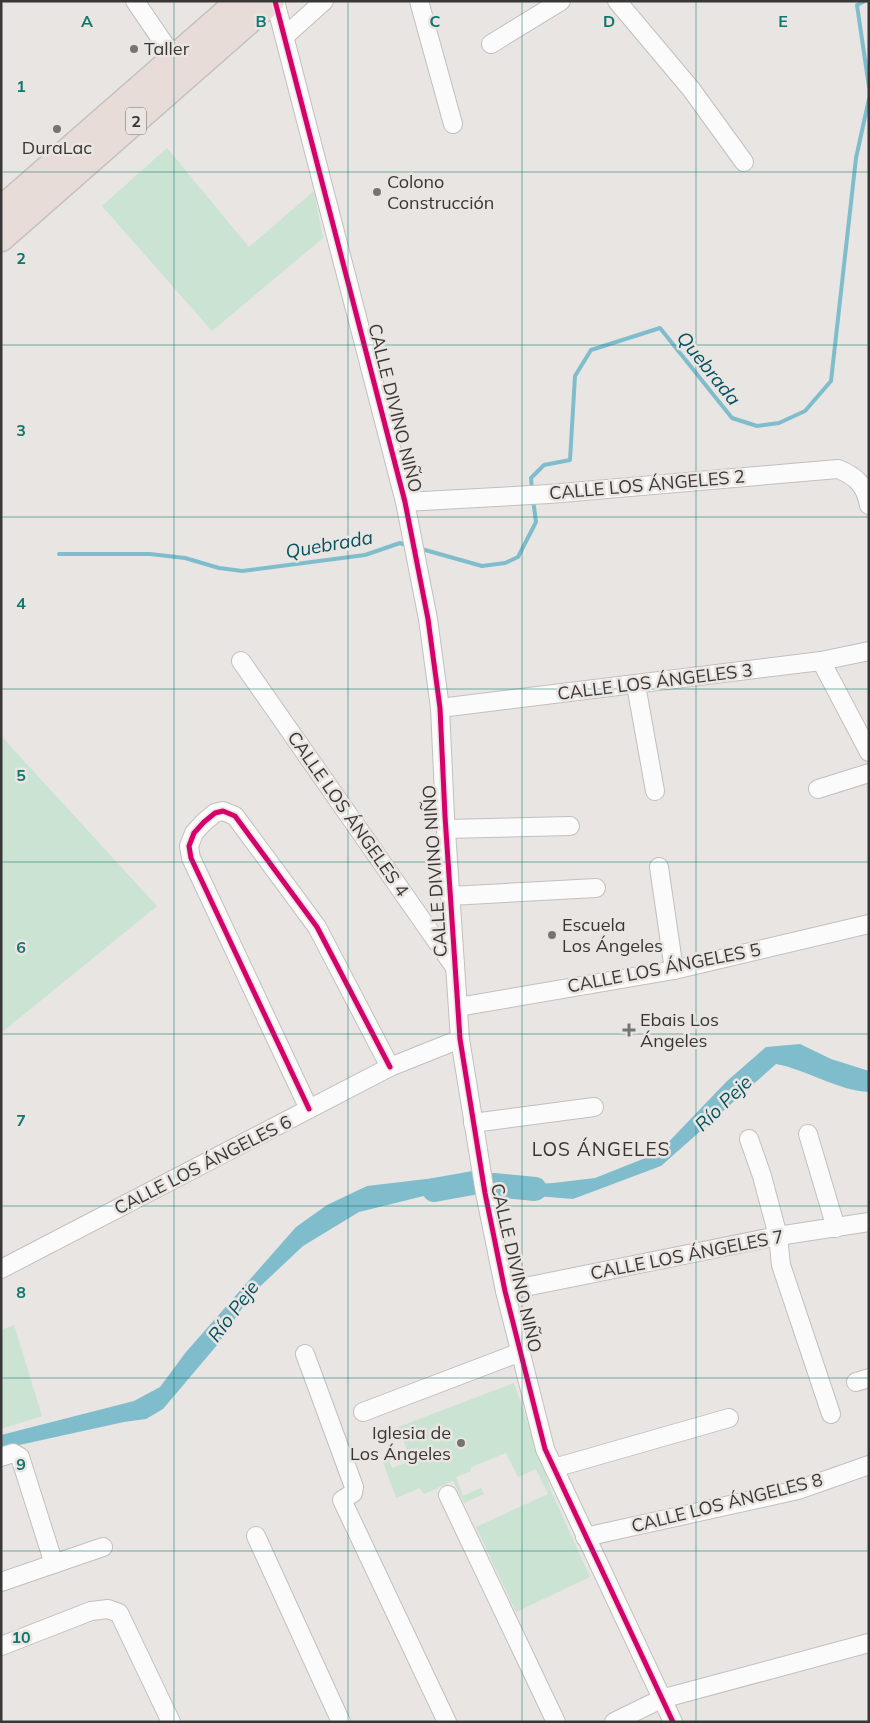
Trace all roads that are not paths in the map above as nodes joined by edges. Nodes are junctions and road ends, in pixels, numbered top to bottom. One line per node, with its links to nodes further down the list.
1 (135, 1): 11 (street)
2 (240, 1): 11 (highway, 2)
3 (270, 1): 11 (highway, 2)
4 (275, 1): 9 (street, CALLE DIVINO NIÑO)
5 (324, 1): 9 (street)
6 (419, 1): 12 (street)
7 (562, 1): 10 (street)
8 (617, 1): 13 (street)
9 (285, 36): 16 (street, CALLE DIVINO NIÑO)
10 (492, 44)
11 (180, 68): 14 (highway, 2); 15 (highway, 2)
12 (454, 124)
13 (744, 162)
14 (1, 210)
15 (1, 238)
16 (405, 502): 17 (street, CALLE LOS ÁNGELES 2); 22 (street, CALLE DIVINO NIÑO)
17 (869, 505)
18 (869, 651): 20 (street, CALLE LOS ÁNGELES 3)
19 (241, 661): 33 (street, CALLE LOS ÁNGELES 4)
20 (821, 661): 21 (street, CALLE LOS ÁNGELES 3); 23 (street)
21 (636, 685): 22 (street, CALLE LOS ÁNGELES 3); 26 (street)
22 (440, 708): 28 (street, CALLE DIVINO NIÑO)
23 (869, 752)
24 (869, 773): 25 (street)
25 (818, 789)
26 (655, 791)
27 (570, 826): 28 (street)
28 (446, 829): 31 (street, CALLE DIVINO NIÑO)
29 (659, 866): 34 (street)
30 (596, 888): 31 (street)
31 (450, 896): 33 (street, CALLE DIVINO NIÑO)
32 (869, 924): 34 (street, CALLE LOS ÁNGELES 5)
33 (455, 967): 35 (street, CALLE DIVINO NIÑO)
34 (674, 970): 35 (street, CALLE LOS ÁNGELES 5)
35 (458, 1007): 36 (street, CALLE DIVINO NIÑO)
36 (460, 1039): 37 (street, CALLE LOS ÁNGELES 6); 40 (street, CALLE DIVINO NIÑO)
37 (390, 1067): 39 (street, CALLE LOS ÁNGELES 6); 39 (street)
38 (594, 1107): 40 (street)
39 (309, 1109): 46 (street, CALLE LOS ÁNGELES 6)
40 (473, 1123): 47 (street, CALLE DIVINO NIÑO)
41 (808, 1134): 44 (street)
42 (749, 1140): 45 (street)
43 (869, 1222): 44 (street, CALLE LOS ÁNGELES 7)
44 (836, 1228): 45 (street, CALLE LOS ÁNGELES 7)
45 (778, 1236): 47 (street, CALLE LOS ÁNGELES 7); 51 (street)
46 (1, 1269)
47 (505, 1291): 48 (street, CALLE DIVINO NIÑO)
48 (521, 1352): 50 (street); 55 (street, CALLE DIVINO NIÑO)
49 (306, 1354): 67 (street)
50 (363, 1412)
51 (832, 1414)
52 (729, 1418): 55 (street)
53 (1, 1457): 60 (street)
54 (869, 1465): 58 (street, CALLE LOS ÁNGELES 8)
55 (554, 1468): 58 (street, CALLE DIVINO NIÑO)
56 (448, 1495): 68 (street)
57 (256, 1536): 66 (street)
58 (585, 1537): 64 (street, CALLE DIVINO NIÑO)
59 (103, 1547): 60 (street)
60 (54, 1564): 61 (street)
61 (1, 1582)
62 (869, 1644): 64 (street)
63 (1, 1646): 65 (street)
64 (661, 1699): 69 (street); 70 (street, CALLE DIVINO NIÑO)
65 (171, 1722)
66 (340, 1722)
67 (447, 1722)
68 (556, 1722)
69 (614, 1722)
70 (673, 1722)

